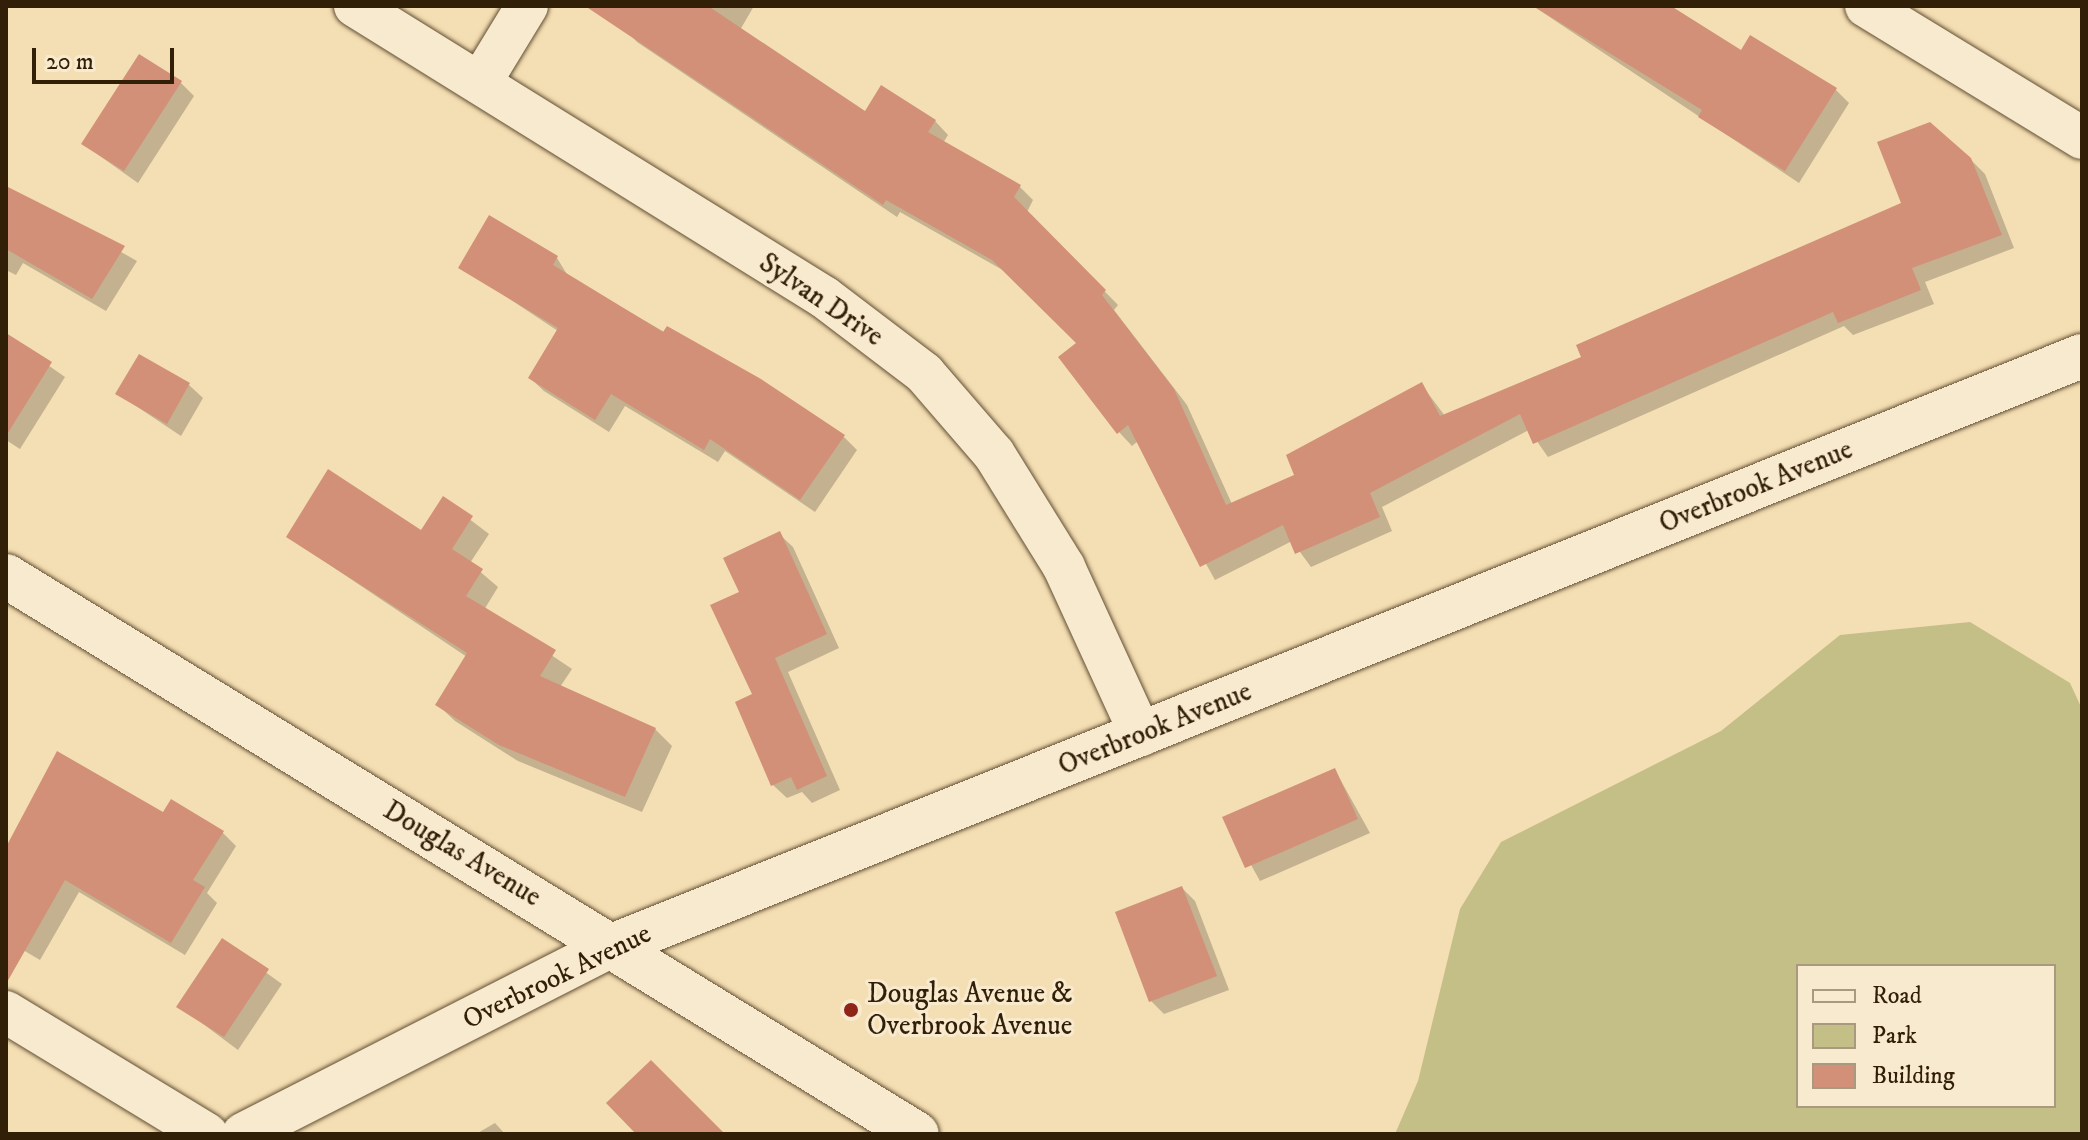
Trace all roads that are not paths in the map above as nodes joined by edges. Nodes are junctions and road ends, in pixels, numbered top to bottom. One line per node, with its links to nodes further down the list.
1 (355, 6): 4 (street, Sylvan Drive)
2 (527, 6): 4 (street)
3 (1866, 6): 5 (street)
4 (480, 83): 8 (street, Sylvan Drive)
5 (2082, 138)
6 (2082, 356): 8 (street, Overbrook Avenue)
7 (6, 576): 9 (street, Douglas Avenue)
8 (1141, 735): 9 (street, Overbrook Avenue)
9 (612, 946): 12 (street, Overbrook Avenue); 13 (street, Douglas Avenue)
10 (6, 1012): 11 (street)
11 (207, 1134)
12 (243, 1134)
13 (917, 1134)

